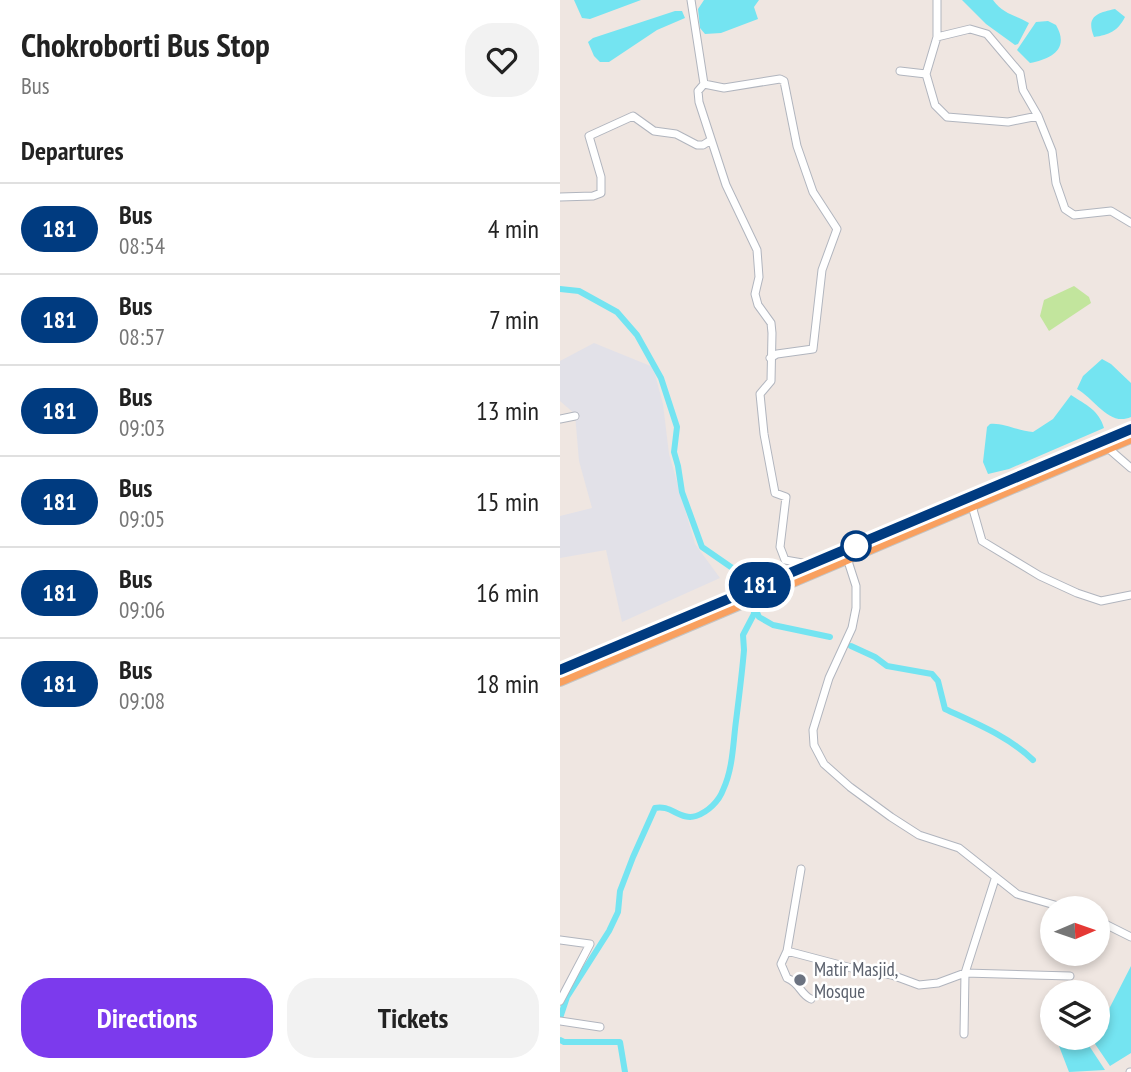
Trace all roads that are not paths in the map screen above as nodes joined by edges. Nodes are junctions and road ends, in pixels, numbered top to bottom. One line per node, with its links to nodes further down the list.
1 (691, 0): 6 (street)
2 (937, 0): 3 (street)
3 (937, 37): 5 (street); 7 (street)
4 (900, 71): 5 (street)
5 (926, 74): 7 (street)
6 (704, 84): 8 (street); 11 (street)
7 (1038, 116): 10 (street)
8 (711, 140): 9 (street); 11 (street)
9 (560, 197)
10 (1131, 222)
11 (770, 358): 21 (street)
12 (575, 416): 13 (street)
13 (560, 419)
14 (1131, 429): 19 (highway)
15 (1131, 438): 16 (highway)
16 (1109, 449): 17 (street); 18 (highway)
17 (1131, 468)
18 (972, 506): 19 (highway); 23 (street)
19 (938, 515): 20 (highway); 21 (highway)
20 (847, 558): 22 (highway); 28 (street)
21 (813, 565): 22 (highway)
22 (759, 591): 24 (highway)
23 (1131, 595)
24 (737, 600): 25 (highway); 26 (highway)
25 (560, 670)
26 (560, 681)
27 (801, 869): 33 (street)
28 (995, 878): 29 (street); 34 (street)
29 (1040, 901)
30 (1110, 926): 31 (street)
31 (1131, 937)
32 (560, 940): 37 (street)
33 (787, 951): 34 (street); 36 (street)
34 (965, 974): 35 (street); 40 (street)
35 (1070, 976)
36 (811, 999)
37 (560, 1001)
38 (560, 1021): 39 (street)
39 (600, 1027)
40 (964, 1034)

